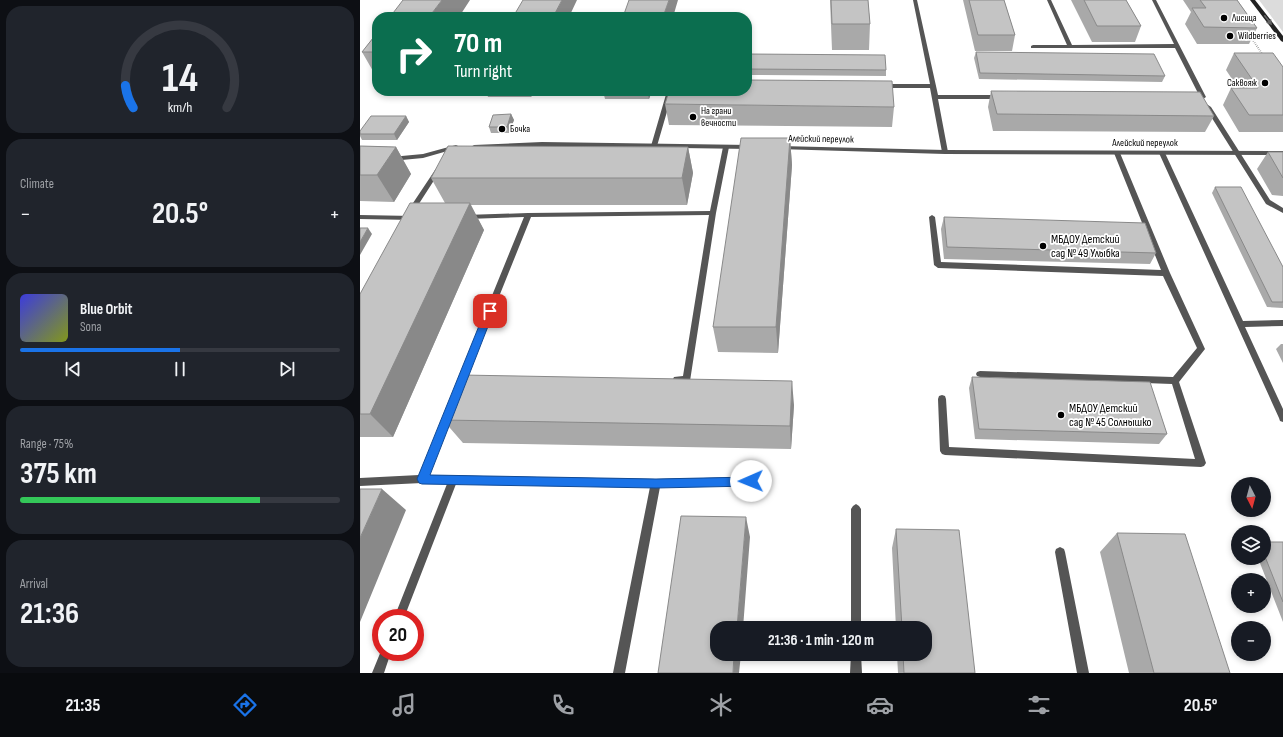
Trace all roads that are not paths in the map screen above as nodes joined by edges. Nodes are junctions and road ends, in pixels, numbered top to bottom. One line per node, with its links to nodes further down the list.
1 (915, 0): 10 (street)
2 (1049, 0): 8 (street)
3 (1154, 0): 6 (street)
4 (1252, 0): 5 (main road, one-way to 5)
5 (1283, 40)
6 (1177, 46): 8 (street); 15 (street)
7 (1033, 47): 8 (street)
8 (1070, 47)
9 (879, 86): 10 (street)
10 (933, 86): 12 (street)
11 (669, 96): 16 (street)
12 (935, 97): 13 (street); 20 (street)
13 (1006, 97)
14 (1195, 97): 15 (street)
15 (1203, 97): 23 (street)
16 (654, 146): 17 (street); 25 (street)
17 (726, 147): 18 (street); 28 (street)
18 (758, 148)
19 (773, 148): 20 (street, Алейский переулок)
20 (945, 152): 21 (street, Алейский переулок)
21 (1117, 153): 22 (street, Алейский переулок); 35 (street)
22 (1162, 153): 23 (street, Алейский переулок); 37 (street)
23 (1236, 153): 24 (street, Алейский переулок); 27 (street)
24 (1283, 153)
25 (446, 154): 26 (street); 34 (street)
26 (381, 159)
27 (1283, 211)
28 (714, 213): 29 (street); 39 (street)
29 (528, 215): 31 (street); 41 (street)
30 (360, 217): 34 (street)
31 (459, 217)
32 (932, 217): 35 (street)
33 (421, 218): 34 (street)
34 (404, 221)
35 (1166, 273): 40 (street)
36 (1283, 323): 37 (street)
37 (1240, 324): 44 (street)
38 (980, 374): 40 (street)
39 (672, 379)
40 (1176, 381): 42 (street)
41 (456, 394)
42 (942, 400)
43 (451, 408): 45 (street)
44 (1283, 418)
45 (422, 479): 46 (street); 48 (street)
46 (453, 480): 49 (street); 52 (street)
47 (751, 481): 49 (street)
48 (360, 482)
49 (656, 483): 57 (street)
50 (856, 509): 53 (street)
51 (1060, 552): 59 (street)
52 (403, 609)
53 (856, 621)
54 (383, 661): 56 (street)
55 (856, 661): 58 (street)
56 (378, 673)
57 (618, 673)
58 (856, 673)
59 (1083, 673)

